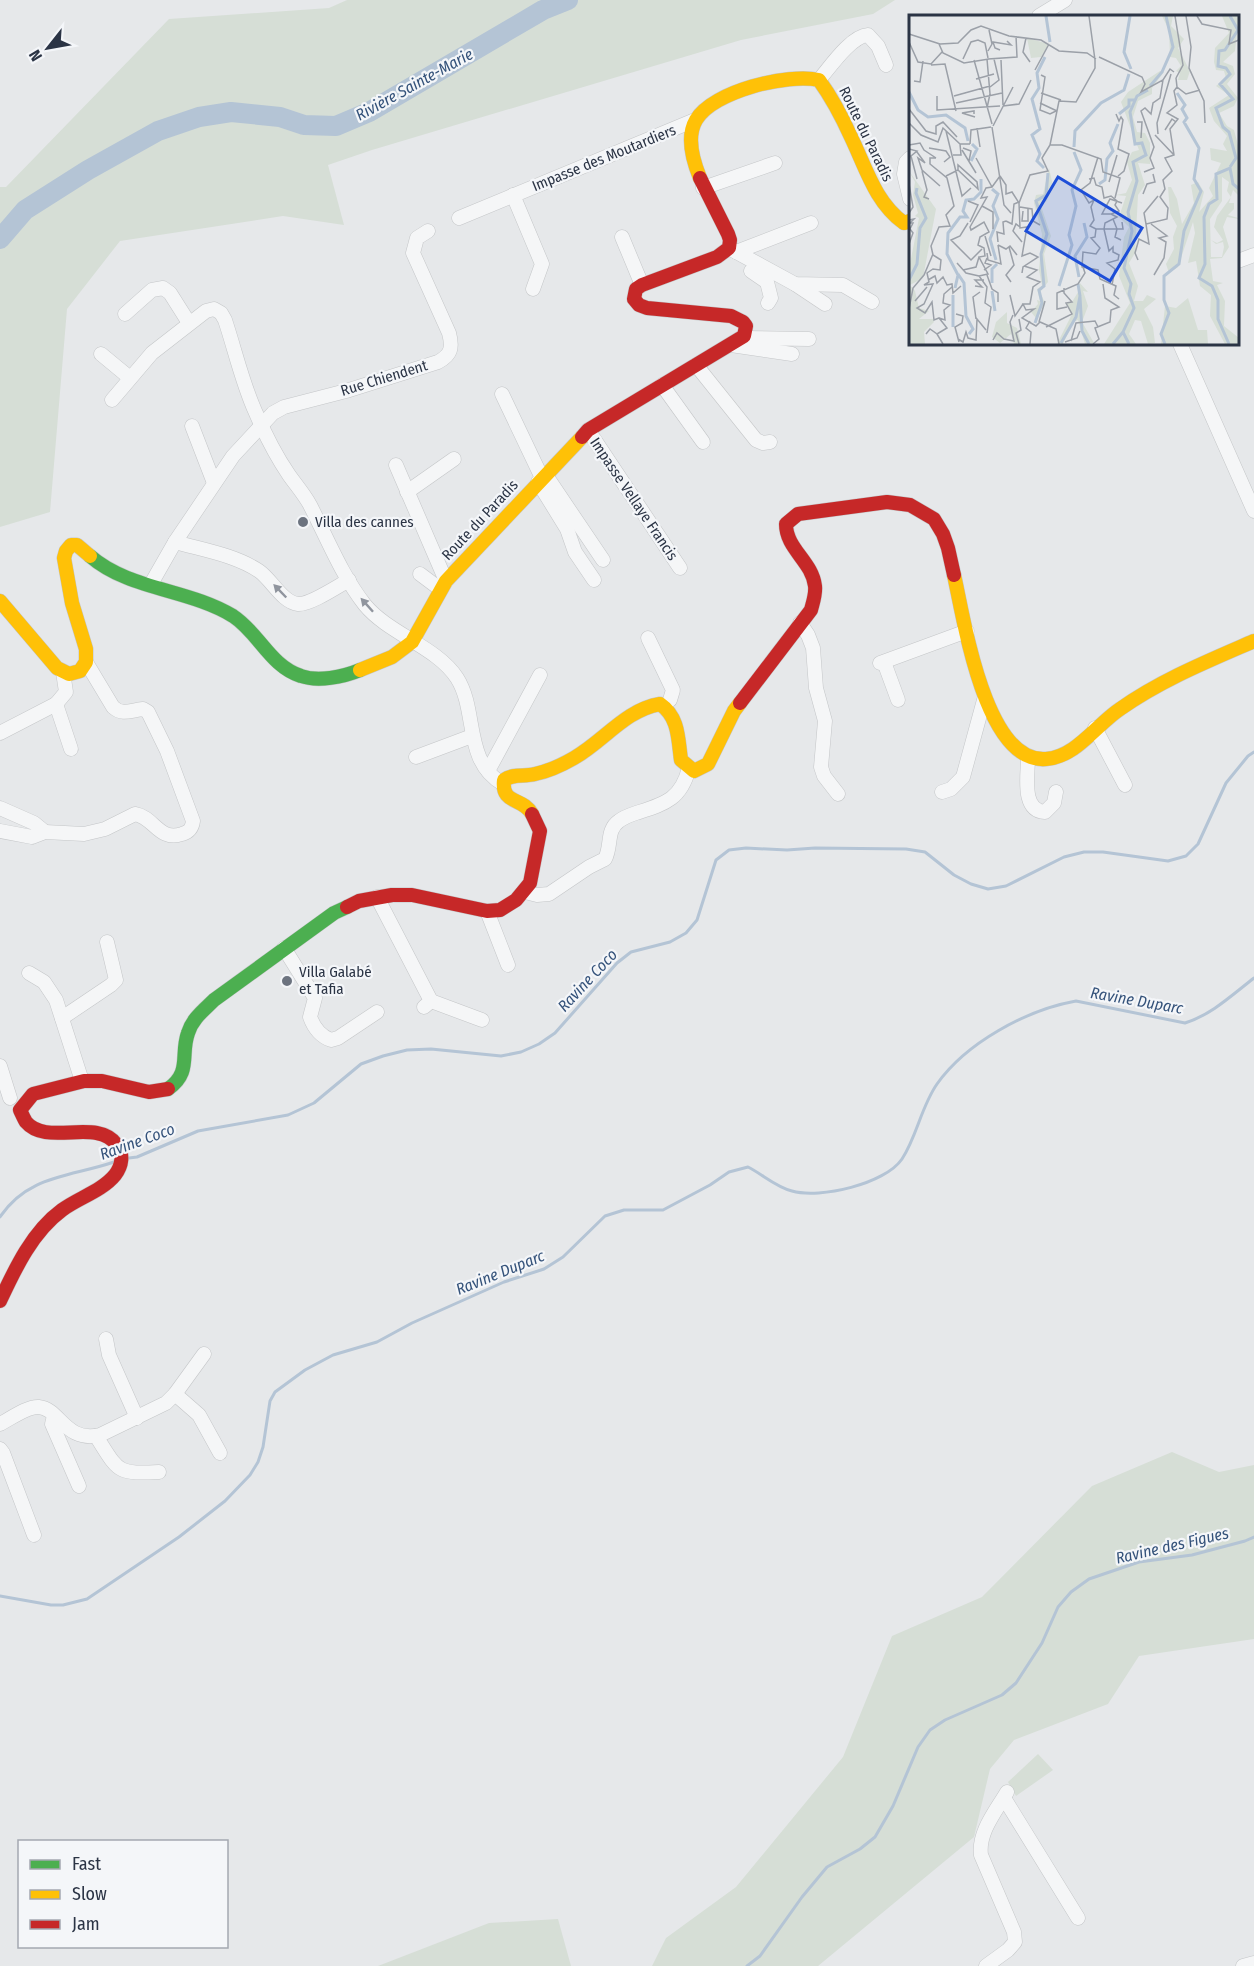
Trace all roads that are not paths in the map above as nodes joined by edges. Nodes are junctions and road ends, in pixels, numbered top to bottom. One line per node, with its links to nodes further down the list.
1 (1065, 0): 2 (street)
2 (1041, 15)
3 (886, 65): 4 (street, Route du Paradis)
4 (819, 80): 5 (street, Route du Paradis); 12 (street, Route du Paradis)
5 (695, 120): 8 (street); 10 (street, Impasse des Moutardiers)
6 (909, 160): 9 (street, Route du Paradis)
7 (775, 163): 8 (street)
8 (703, 188): 16 (street)
9 (909, 194)
10 (513, 195): 11 (street, Impasse des Moutardiers); 19 (street, Impasse des Moutardiers)
11 (459, 218)
12 (909, 221)
13 (811, 223): 16 (street)
14 (428, 231): 39 (street, Rue Chiendent)
15 (622, 237): 22 (street)
16 (729, 251): 21 (street); 22 (street); 25 (street)
17 (1254, 255): 18 (street)
18 (1239, 261)
19 (542, 264): 20 (street, Impasse des Moutardiers); 23 (street)
20 (550, 281)
21 (795, 284): 24 (street); 26 (street)
22 (642, 285): 30 (street)
23 (533, 289)
24 (872, 302)
25 (768, 303)
26 (825, 304)
27 (125, 314): 28 (street)
28 (189, 323): 35 (street); 39 (street)
29 (809, 339): 30 (street)
30 (736, 341): 33 (street); 34 (street, Route du Paradis)
31 (1180, 345): 49 (street)
32 (101, 354): 35 (street)
33 (792, 354)
34 (696, 365): 36 (street, Route du Paradis); 43 (street)
35 (130, 378): 38 (street)
36 (662, 385): 41 (street, Route du Paradis); 42 (street)
37 (501, 394): 46 (street, Route du Paradis)
38 (112, 400)
39 (261, 424): 47 (street, Rue Chiendent); 54 (street)
40 (192, 426): 47 (street)
41 (588, 430): 46 (street, Route du Paradis); 52 (street, Impasse Vellaye Francis)
42 (703, 442)
43 (770, 442)
44 (454, 459): 48 (street)
45 (396, 465): 48 (street, Route du Paradis)
46 (542, 478): 51 (street, Route du Paradis); 55 (street, Route du Paradis); 57 (street, Route du Paradis)
47 (214, 483): 50 (street, Rue Chiendent)
48 (407, 492): 57 (street, Route du Paradis)
49 (1254, 512)
50 (175, 542): 54 (street, one-way to 50); 56 (street, Rue Chiendent)
51 (603, 560)
52 (680, 568)
53 (420, 574): 57 (street)
54 (349, 580): 63 (street, one-way to 54)
55 (594, 580)
56 (151, 584): 63 (street); 65 (street)
57 (443, 585): 63 (street, Route du Paradis)
58 (0, 601): 66 (street)
59 (800, 623): 60 (street); 78 (street); 84 (street)
60 (967, 631): 68 (street); 69 (street)
61 (648, 638): 71 (street)
62 (1254, 641): 72 (street)
63 (412, 642): 74 (street)
64 (646, 656): 71 (street)
65 (86, 662): 66 (street); 87 (street)
66 (63, 672): 70 (street)
67 (540, 675): 79 (street)
68 (898, 700)
69 (984, 700): 77 (street); 82 (street)
70 (56, 704): 73 (street); 75 (street)
71 (668, 704): 78 (street); 80 (street)
72 (1095, 728): 77 (street); 81 (street)
73 (0, 733)
74 (472, 736): 76 (street); 79 (street)
75 (71, 749)
76 (416, 757)
77 (1028, 758): 83 (street)
78 (689, 768): 88 (street)
79 (488, 771): 80 (street)
80 (503, 784): 88 (street)
81 (1125, 785)
82 (942, 792)
83 (1056, 792)
84 (838, 794)
85 (0, 808): 87 (street)
86 (0, 831): 87 (street)
87 (45, 832)
88 (525, 892): 90 (street)
89 (377, 897): 90 (street); 92 (street); 97 (street)
90 (487, 911): 93 (street)
91 (107, 942): 96 (street)
92 (284, 948): 95 (street); 99 (street)
93 (508, 965)
94 (29, 973): 96 (street)
95 (377, 1012)
96 (62, 1018): 99 (street)
97 (482, 1020)
98 (0, 1066): 100 (street)
99 (82, 1082): 101 (street)
100 (5, 1099): 101 (street)
101 (22, 1106): 102 (street)
102 (0, 1301)
103 (106, 1339): 107 (street)
104 (204, 1354): 105 (street)
105 (175, 1394): 107 (street); 111 (street)
106 (54, 1416): 108 (street); 109 (street); 113 (street)
107 (137, 1418): 109 (street)
108 (0, 1424)
109 (96, 1436): 112 (street)
110 (0, 1449): 114 (street)
111 (220, 1453)
112 (159, 1472)
113 (79, 1486)
114 (34, 1536)
115 (1078, 1918): 117 (street)
116 (1254, 1963): 118 (street)
117 (986, 1966)
118 (1243, 1966)

